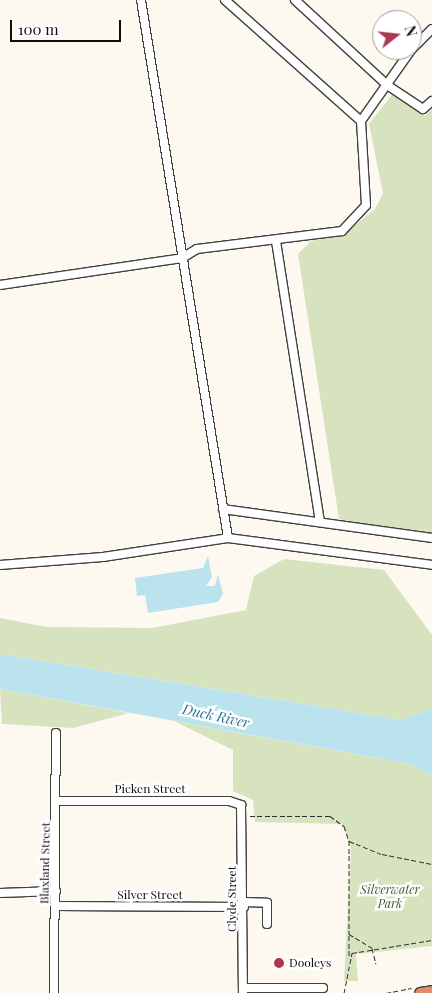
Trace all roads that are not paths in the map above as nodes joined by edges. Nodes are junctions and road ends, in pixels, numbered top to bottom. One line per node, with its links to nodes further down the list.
1 (141, 0): 11 (street)
2 (225, 0): 9 (street)
3 (295, 0): 7 (street)
4 (432, 29): 5 (street)
5 (422, 39)
6 (404, 60): 7 (street)
7 (387, 85): 8 (street); 9 (street)
8 (432, 101)
9 (361, 121): 10 (street)
10 (276, 241): 11 (street); 14 (street)
11 (182, 258): 12 (street); 13 (street)
12 (0, 285)
13 (223, 508): 14 (street); 15 (street)
14 (320, 522): 16 (street)
15 (228, 538): 17 (street); 18 (street)
16 (432, 538)
17 (0, 565)
18 (432, 566)
19 (56, 732): 20 (street, Blaxland Street)
20 (57, 800): 21 (street, Picken Street); 22 (street, Blaxland Street)
21 (241, 805): 24 (street, Clyde Street)
22 (56, 891): 23 (street); 25 (street, Blaxland Street)
23 (0, 893)
24 (244, 905): 25 (street, Silver Street); 26 (street, Silver Street); 28 (street, Clyde Street)
25 (56, 906): 31 (street, Blaxland Street)
26 (267, 924)
27 (322, 988): 28 (street)
28 (243, 990)
29 (417, 990): 30 (highway)
30 (432, 991)
31 (54, 993)

